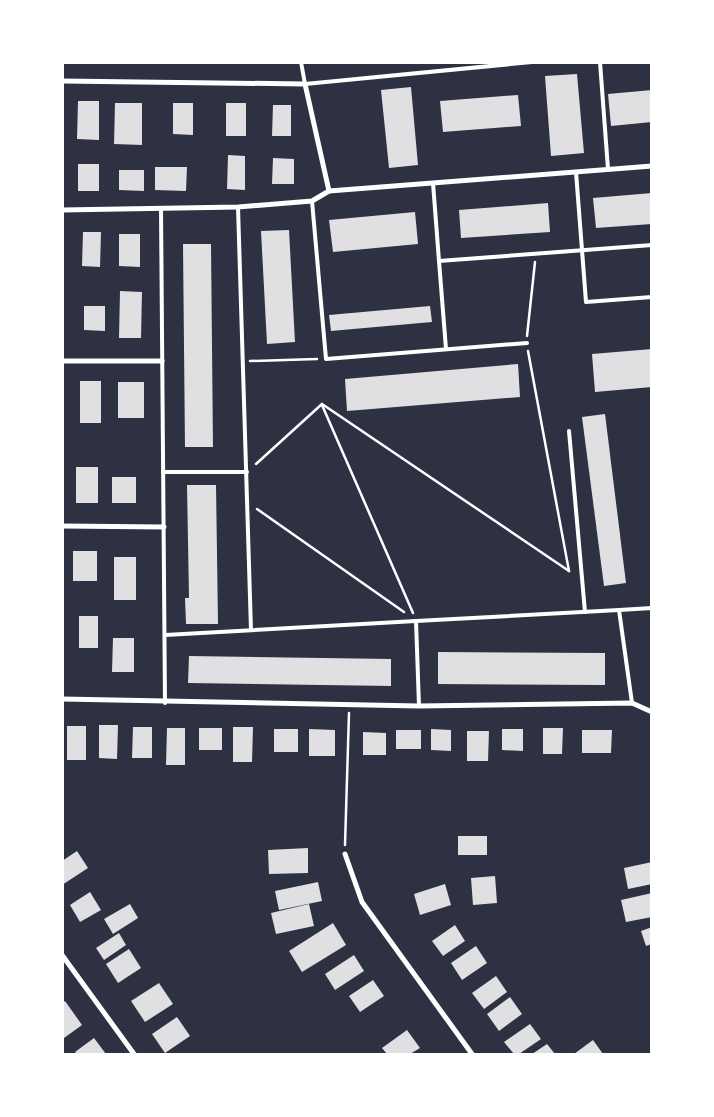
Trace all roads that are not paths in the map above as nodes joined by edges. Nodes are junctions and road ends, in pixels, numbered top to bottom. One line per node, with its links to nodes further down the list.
1 (301, 62): 5 (lane)
2 (532, 62): 5 (lane)
3 (600, 62): 7 (lane)
4 (62, 81): 5 (street)
5 (305, 84): 10 (street)
6 (652, 166): 7 (street)
7 (608, 169): 8 (street)
8 (576, 172): 9 (street); 16 (lane)
9 (432, 183): 10 (street); 17 (lane)
10 (329, 191): 11 (street)
11 (312, 201): 12 (street); 20 (lane)
12 (238, 207): 13 (street); 25 (lane)
13 (161, 208): 14 (street); 22 (lane)
14 (62, 210)
15 (652, 245): 16 (lane)
16 (582, 250): 17 (lane); 18 (lane)
17 (439, 261): 20 (lane)
18 (652, 297)
19 (527, 342): 20 (lane)
20 (446, 349)
21 (62, 361): 22 (street)
22 (162, 361): 24 (lane)
23 (569, 431): 30 (lane)
24 (163, 472): 25 (lane); 27 (lane)
25 (246, 472): 32 (lane)
26 (62, 526): 27 (street)
27 (164, 527): 33 (lane)
28 (652, 608): 29 (lane)
29 (619, 610): 30 (lane); 36 (lane)
30 (585, 612): 31 (lane)
31 (416, 621): 32 (lane); 37 (lane)
32 (251, 630): 33 (lane)
33 (165, 635): 35 (lane)
34 (62, 699): 35 (street)
35 (165, 703): 37 (street)
36 (632, 703): 37 (street); 38 (street)
37 (419, 706)
38 (652, 712)
39 (345, 854): 42 (street)
40 (62, 955): 41 (street)
41 (134, 1054)
42 (472, 1054)

